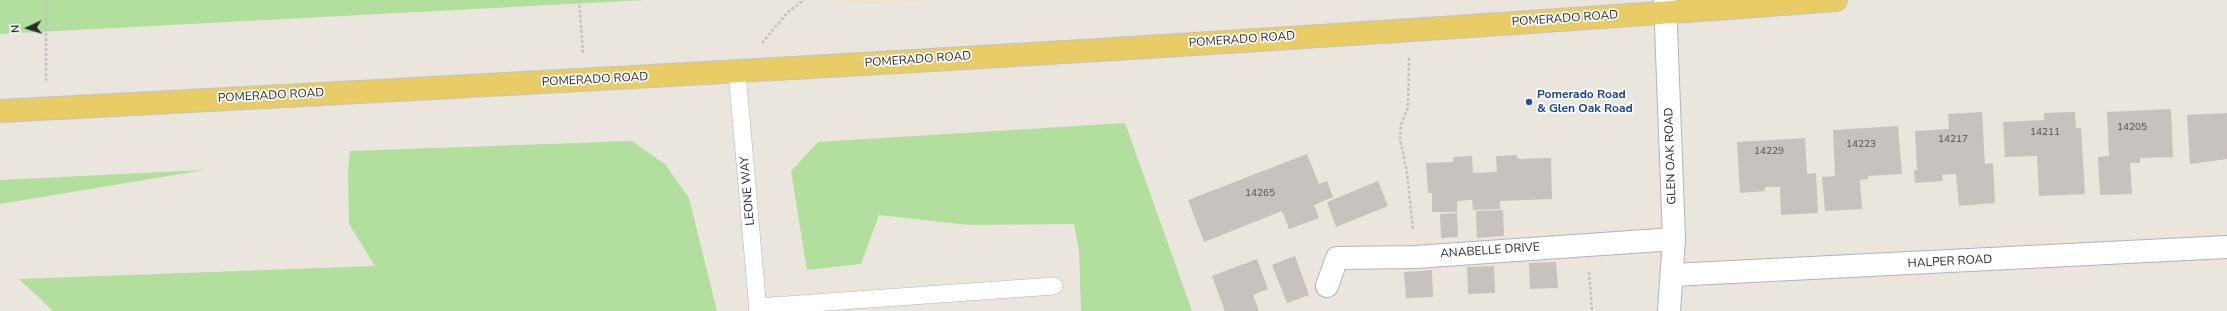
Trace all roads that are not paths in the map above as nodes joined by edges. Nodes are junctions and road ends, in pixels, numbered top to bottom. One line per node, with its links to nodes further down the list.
1 (1836, 0): 2 (main road, POMERADO ROAD)
2 (1665, 6): 3 (main road, POMERADO ROAD); 5 (street, GLEN OAK ROAD)
3 (737, 72): 4 (main road, POMERADO ROAD); 10 (lane, LEONE WAY)
4 (0, 111)
5 (1674, 239): 7 (street, GLEN OAK ROAD); 9 (street, ANABELLE DRIVE)
6 (2227, 247): 7 (street, HALPER ROAD)
7 (1672, 275): 11 (street, GLEN OAK ROAD)
8 (1054, 286): 10 (lane)
9 (1327, 286)
10 (758, 309)
11 (1669, 311)

